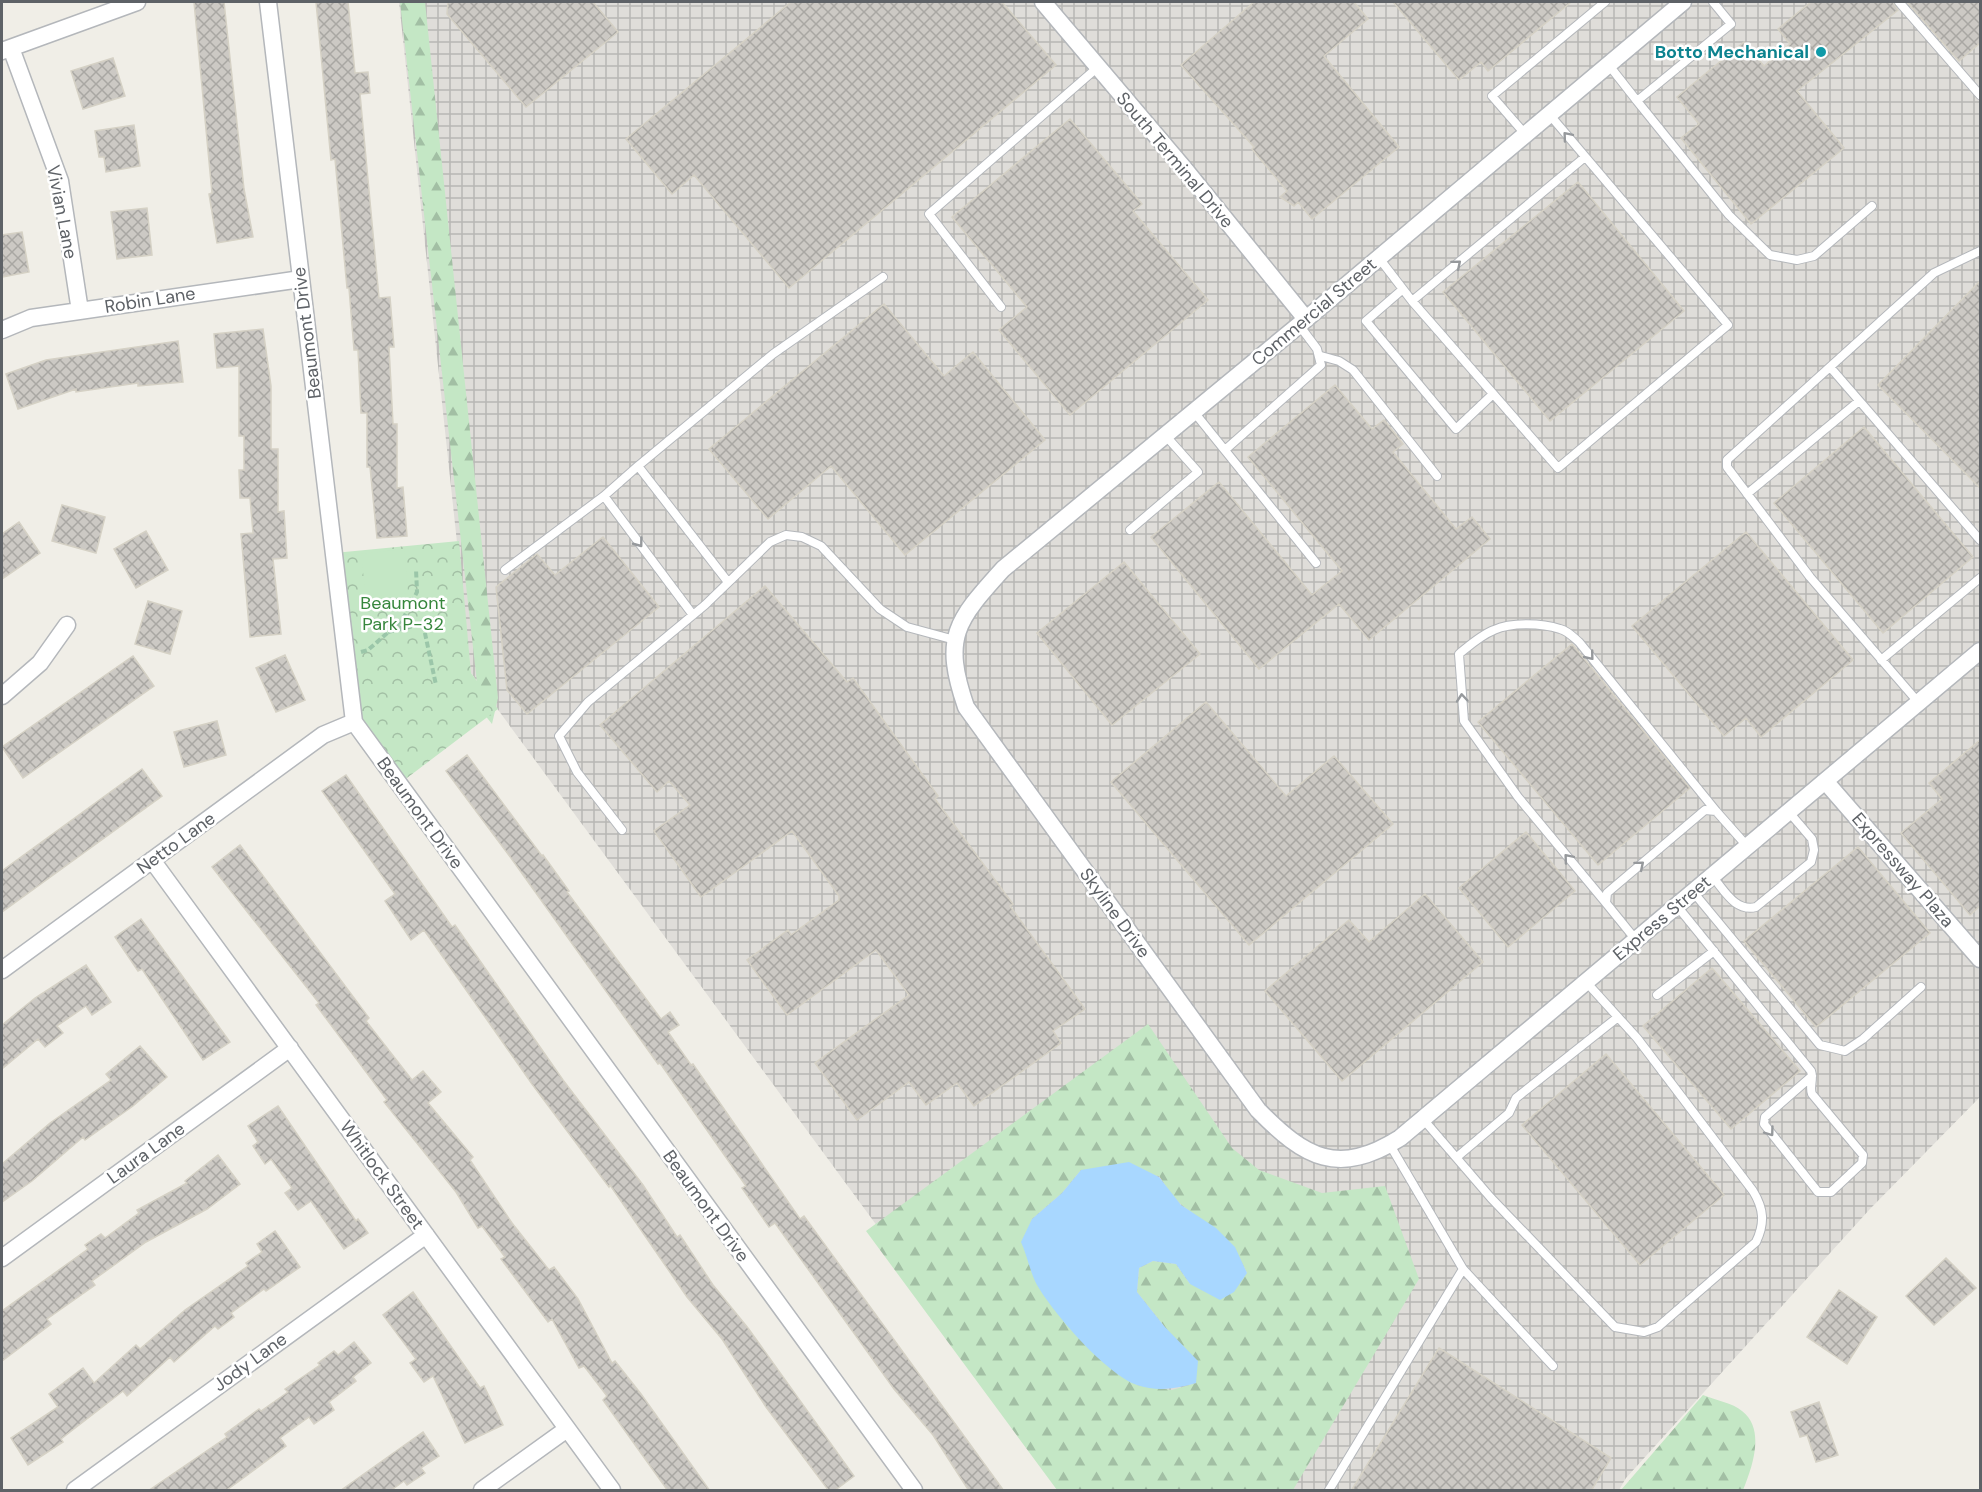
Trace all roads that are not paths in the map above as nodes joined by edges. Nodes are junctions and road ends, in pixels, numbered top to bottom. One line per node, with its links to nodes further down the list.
1 (137, 2): 8 (street)
2 (268, 2): 20 (street, Beaumont Drive)
3 (1043, 2): 10 (street, South Terminal Drive)
4 (1605, 2): 14 (lane)
5 (1683, 2): 9 (street, Commercial Street)
6 (1713, 2): 12 (lane)
7 (1899, 2): 11 (lane)
8 (6, 50): 24 (street, Vivian Lane)
9 (1608, 64): 12 (lane); 13 (street, Commercial Street)
10 (1098, 67): 23 (lane); 25 (street, South Terminal Drive)
11 (1980, 95)
12 (1637, 101): 16 (lane)
13 (1549, 114): 14 (street, Commercial Street); 15 (lane, one-way to 13)
14 (1526, 134): 18 (street, Commercial Street)
15 (1585, 157): 22 (lane, one-way to 15); 29 (lane)
16 (1872, 206)
17 (1980, 251): 28 (lane)
18 (1378, 258): 21 (lane); 25 (street, Commercial Street)
19 (883, 277): 34 (lane)
20 (301, 279): 24 (street, Robin Lane); 51 (street, Beaumont Drive)
21 (1403, 289): 22 (lane); 29 (lane)
22 (1412, 301): 29 (lane)
23 (1001, 307)
24 (80, 311): 26 (street, Robin Lane)
25 (1303, 322): 27 (lane); 31 (street, Commercial Street)
26 (2, 330)
27 (1321, 356): 33 (lane); 35 (lane)
28 (1830, 367): 30 (lane); 36 (lane)
29 (1493, 394)
30 (1859, 401): 36 (lane); 39 (lane)
31 (1194, 412): 32 (street, Commercial Street); 33 (lane)
32 (1165, 434): 38 (lane); 46 (street, Commercial Street)
33 (1225, 450): 40 (lane)
34 (638, 466): 37 (lane); 43 (lane)
35 (1437, 476)
36 (1747, 494): 48 (lane)
37 (604, 496): 41 (lane); 44 (lane, one-way to 44)
38 (1130, 530)
39 (1980, 540)
40 (1316, 563)
41 (506, 570)
42 (1980, 578): 48 (lane)
43 (728, 582): 44 (lane); 46 (lane)
44 (693, 615): 55 (lane)
45 (67, 625): 49 (street)
46 (955, 635): 75 (street, Skyline Drive)
47 (1980, 651): 50 (street, Express Street)
48 (1881, 660): 50 (lane)
49 (2, 696)
50 (1918, 702): 52 (street, Express Street)
51 (354, 722): 57 (street, Netto Lane); 84 (street, Beaumont Drive)
52 (1825, 781): 54 (street, Express Street); 64 (street, Expressway Plaza)
53 (1716, 811): 56 (lane); 60 (lane, one-way to 53); 60 (lane, one-way to 53)
54 (1788, 811): 56 (street, Express Street); 58 (lane)
55 (622, 830)
56 (1747, 846): 58 (street, Express Street)
57 (152, 861): 65 (street, Netto Lane); 70 (street, Whitlock Street)
58 (1713, 876): 59 (street, Express Street)
59 (1694, 893): 61 (street, Express Street); 67 (lane)
60 (1606, 903): 62 (lane)
61 (1677, 906): 62 (street, Express Street); 63 (lane)
62 (1636, 940): 66 (street, Express Street)
63 (1714, 951): 68 (lane); 71 (lane)
64 (1980, 959)
65 (2, 970)
66 (1587, 983): 69 (lane); 72 (street, Express Street)
67 (1921, 987)
68 (1657, 995)
69 (1618, 1017): 74 (lane); 74 (lane)
70 (290, 1048): 76 (street, Whitlock Street); 77 (street, Laura Lane)
71 (1812, 1076): 71 (lane, one-way to 71)
72 (1423, 1119): 73 (street, Express Street); 74 (lane)
73 (1390, 1144): 75 (street, Express Street); 78 (lane)
74 (1457, 1157)
75 (1332, 1158)
76 (426, 1235): 80 (street, Whitlock Street); 81 (street, Jody Lane)
77 (2, 1258)
78 (1463, 1269): 79 (lane); 85 (lane)
79 (1552, 1366)
80 (567, 1429): 82 (street); 83 (street, Whitlock Street)
81 (75, 1491)
82 (482, 1491)
83 (612, 1491)
84 (914, 1491)
85 (1329, 1491)

